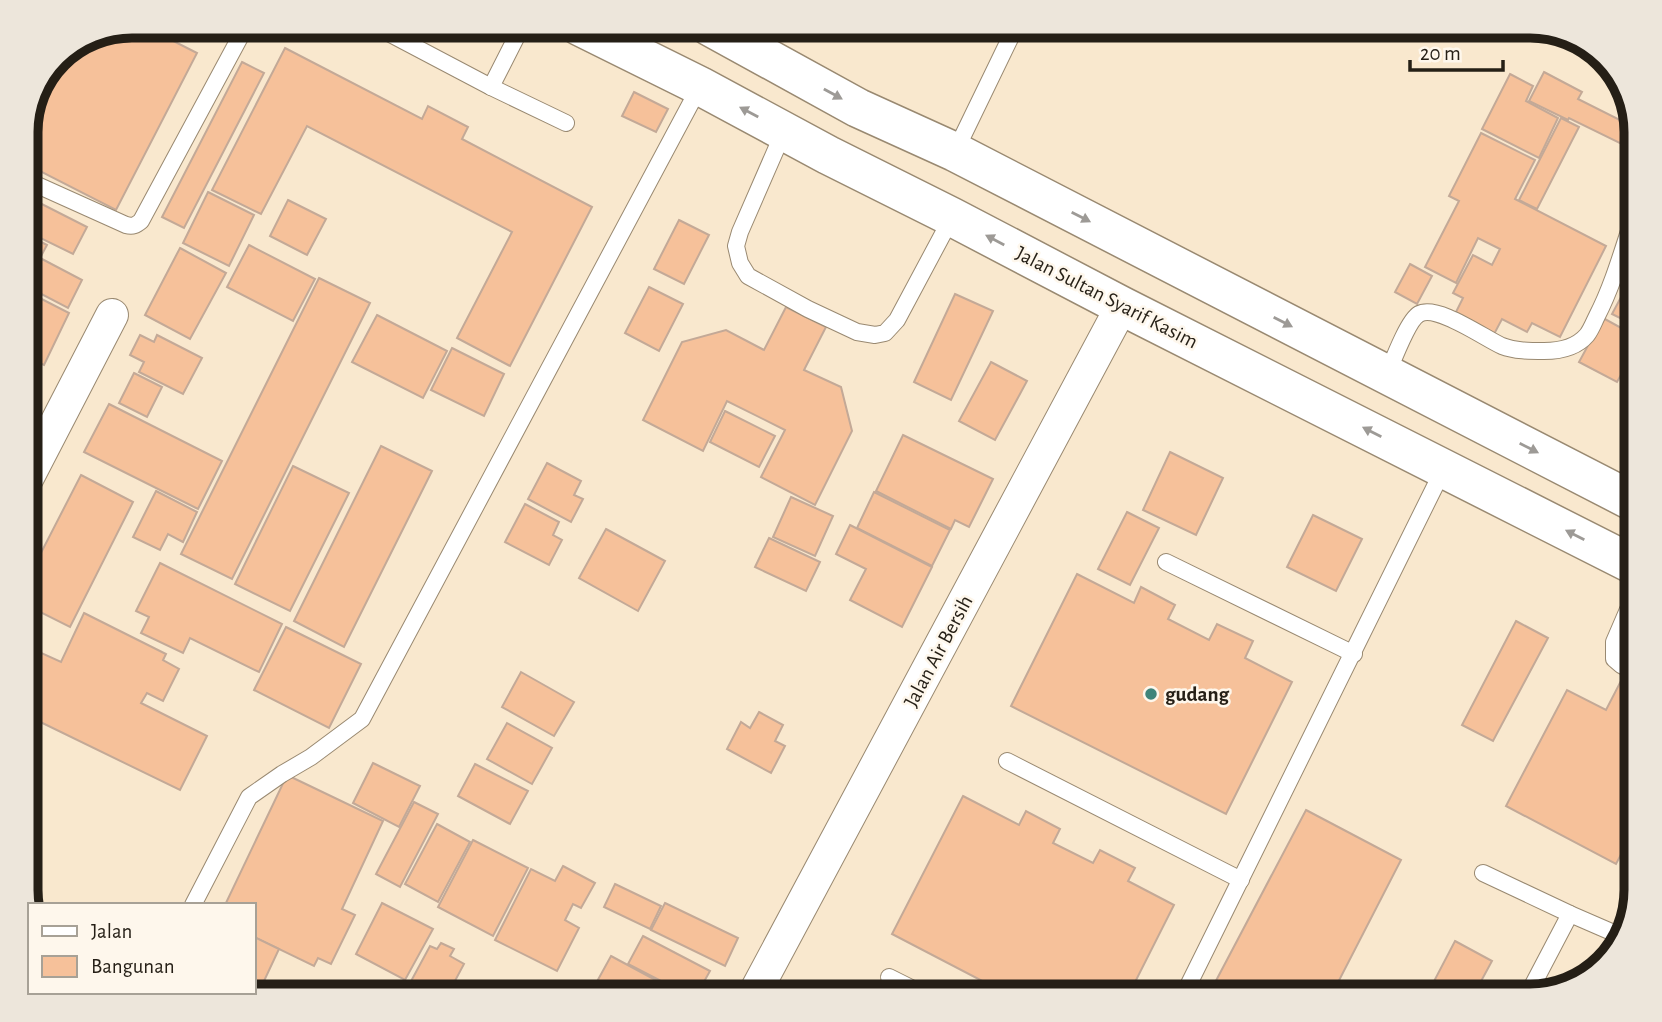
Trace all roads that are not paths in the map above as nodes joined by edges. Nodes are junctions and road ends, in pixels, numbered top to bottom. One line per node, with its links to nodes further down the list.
1 (240, 38): 12 (lane)
2 (398, 38): 8 (lane)
3 (516, 38): 8 (lane)
4 (603, 38): 7 (street, Jalan Sultan Syarif Kasim)
5 (731, 38): 11 (street, one-way to 11)
6 (1010, 38): 11 (lane)
7 (700, 86): 10 (street, Jalan Sultan Syarif Kasim, one-way to 7); 30 (lane)
8 (491, 87): 9 (lane)
9 (566, 123)
10 (785, 131): 13 (street, Jalan Sultan Syarif Kasim); 13 (lane)
11 (954, 152): 17 (street, one-way to 17)
12 (39, 186)
13 (952, 218): 15 (street, Jalan Sultan Syarif Kasim, one-way to 13)
14 (1623, 247): 17 (lane)
15 (1122, 306): 20 (street, Jalan Sultan Syarif Kasim, one-way to 15); 34 (street, Jalan Air Bersih)
16 (112, 315): 19 (street)
17 (1387, 375): 18 (street)
18 (1490, 429): 20 (street); 21 (street, one-way to 21)
19 (39, 456)
20 (1455, 474): 22 (street, Jalan Sultan Syarif Kasim, one-way to 20); 25 (lane)
21 (1623, 497)
22 (1624, 560)
23 (1166, 562): 25 (lane)
24 (1624, 620): 26 (lane)
25 (1354, 654): 29 (lane)
26 (1624, 667)
27 (1007, 761): 29 (lane)
28 (1483, 873): 31 (lane)
29 (1241, 880): 36 (lane)
30 (194, 903)
31 (1570, 914): 32 (lane); 37 (lane)
32 (1613, 932)
33 (889, 977): 35 (lane)
34 (759, 984)
35 (903, 984)
36 (1190, 984)
37 (1533, 984)

